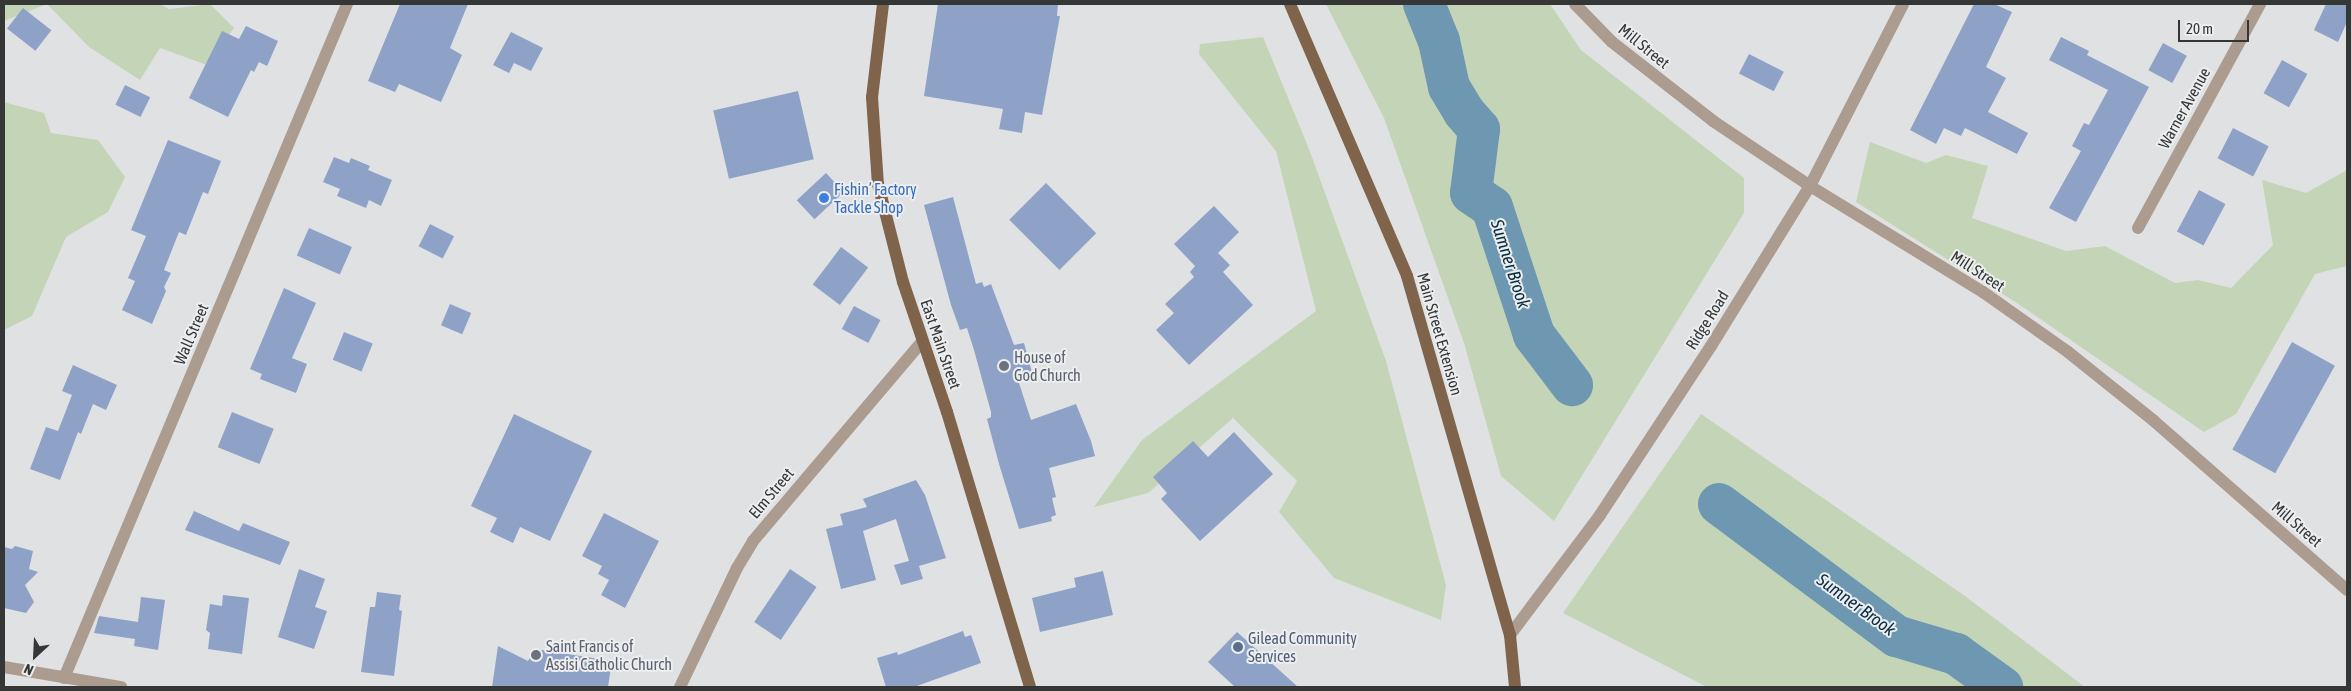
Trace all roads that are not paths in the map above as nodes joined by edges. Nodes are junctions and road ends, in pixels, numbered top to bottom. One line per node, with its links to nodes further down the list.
1 (347, 4): 13 (street, Wall Street)
2 (883, 4): 9 (main road, East Main Street)
3 (1290, 4): 11 (main road, Main Street Extension)
4 (1575, 4): 7 (street, Mill Street)
5 (1903, 4): 7 (street, Ridge Road)
6 (2260, 4): 8 (street, Warner Avenue)
7 (1810, 186): 10 (street, Mill Street); 11 (street, Ridge Road)
8 (2138, 228)
9 (922, 342): 15 (street, Elm Street); 16 (main road, East Main Street)
10 (2347, 590)
11 (1510, 635): 17 (main road, Main Street Extension)
12 (4, 667): 13 (street)
13 (64, 678): 14 (street)
14 (121, 687)
15 (680, 687)
16 (1030, 687)
17 (1515, 687)

